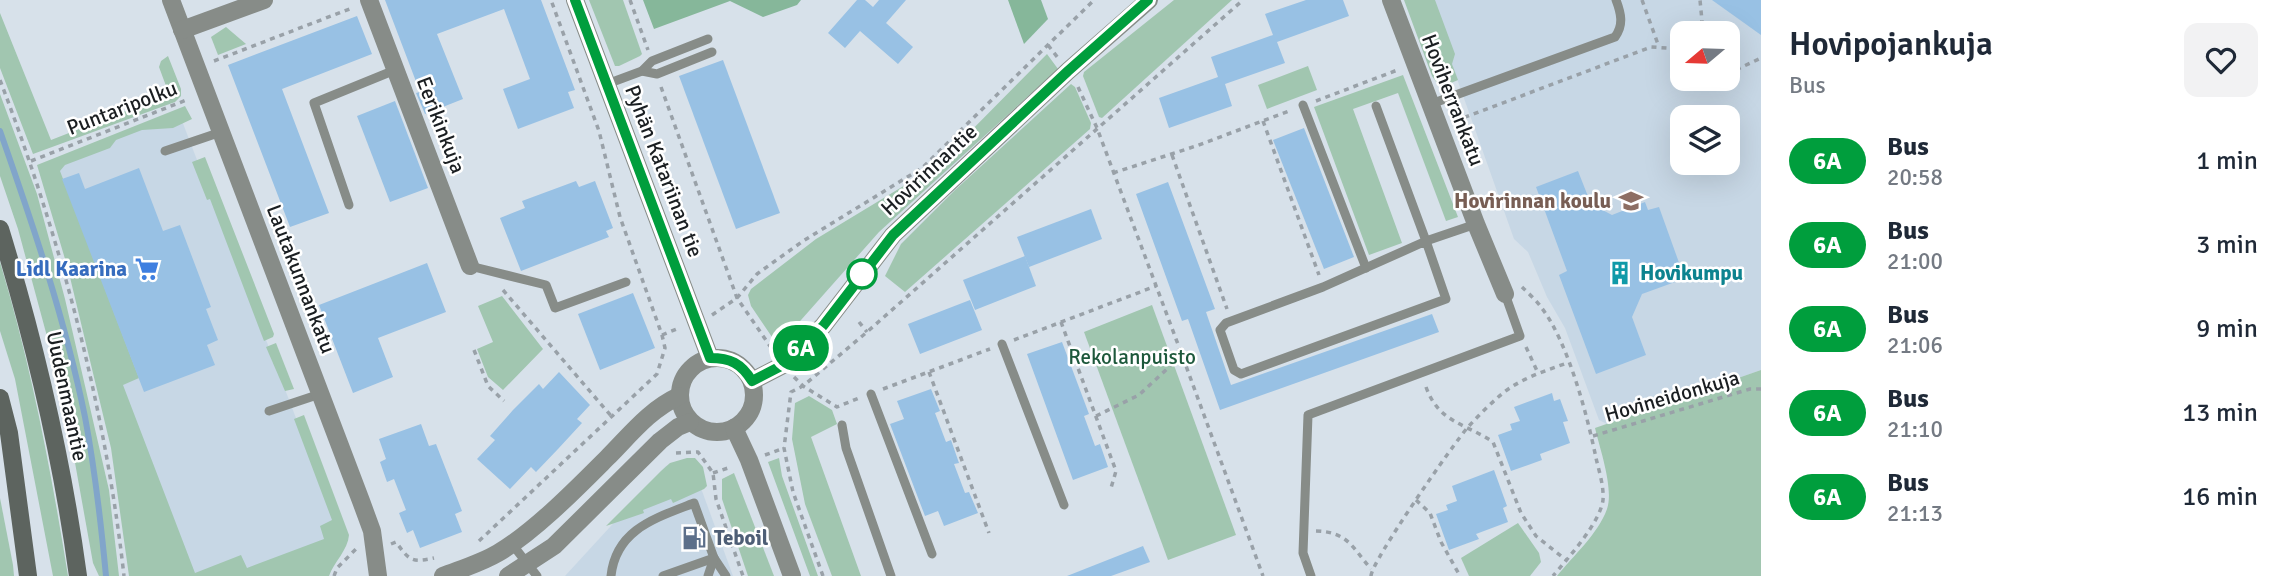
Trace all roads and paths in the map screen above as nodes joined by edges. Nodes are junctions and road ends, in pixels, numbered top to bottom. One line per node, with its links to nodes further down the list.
1 (170, 0): 15 (street, Lautakunnankatu)
2 (264, 0): 15 (street)
3 (369, 0): 21 (path); 25 (street, Eerikinkuja)
4 (551, 0): 79 (path)
5 (575, 0): 29 (street, Pyhän Katariinan tie)
6 (630, 0): 22 (path)
7 (1094, 0): 54 (path)
8 (1149, 0): 70 (street, Hovirinnantie)
9 (1243, 0): 37 (path)
10 (1391, 0): 23 (street, Hoviherrankatu)
11 (1616, 0): 32 (lane)
12 (1642, 0): 17 (path)
13 (1700, 0): 14 (path)
14 (1702, 21)
15 (182, 30): 31 (street, Lautakunnankatu)
16 (708, 39): 22 (lane)
17 (1659, 47): 18 (path); 36 (path)
18 (1670, 48)
19 (712, 52): 27 (lane)
20 (1761, 58): 24 (path)
21 (214, 61)
22 (652, 61): 26 (lane)
23 (1415, 64): 32 (street, Hoviherrankatu); 33 (path)
24 (1740, 68)
25 (395, 70): 43 (lane); 47 (street, Eerikinkuja)
26 (642, 71): 27 (lane); 29 (lane)
27 (657, 74): 54 (path)
28 (0, 80): 41 (path)
29 (607, 84): 65 (street, Pyhän Katariinan tie)
30 (1077, 85): 37 (path)
31 (208, 96): 38 (street, Lautakunnankatu); 41 (path, Puntaripolku)
32 (1431, 104): 36 (street, Hoviherrankatu)
33 (1303, 106): 35 (path); 48 (lane)
34 (1376, 106): 46 (lane)
35 (1262, 121): 40 (path); 52 (path)
36 (1439, 127): 44 (street, Hoviherrankatu)
37 (1097, 128): 42 (path); 59 (path)
38 (221, 132): 39 (lane); 73 (street, Lautakunnankatu)
39 (165, 151)
40 (1172, 154): 42 (path); 56 (path)
41 (31, 161): 104 (path)
42 (1113, 173): 51 (path)
43 (349, 205)
44 (1476, 224): 46 (lane); 53 (street, Hoviherrankatu)
45 (0, 229): 103 (main road, Uudenmaantie)
46 (1426, 241): 48 (lane); 56 (lane)
47 (470, 266): 49 (lane)
48 (1366, 268): 52 (lane)
49 (626, 282)
50 (496, 285): 79 (path)
51 (1156, 286): 58 (path); 64 (path)
52 (1323, 287): 56 (lane)
53 (1504, 290): 60 (lane); 66 (path)
54 (737, 298): 55 (path); 62 (path)
55 (713, 314)
56 (1231, 321)
57 (859, 322): 59 (path)
58 (1060, 322): 61 (path); 80 (path)
59 (867, 332): 71 (path)
60 (1520, 336): 68 (lane); 69 (path)
61 (1002, 344): 67 (path); 89 (lane)
62 (770, 346)
63 (474, 350): 77 (path)
64 (1182, 355): 80 (path); 116 (path)
65 (710, 358): 70 (street); 75 (street)
66 (1568, 363): 69 (path); 85 (path)
67 (929, 372): 74 (path); 91 (path)
68 (1421, 373): 84 (path); 90 (lane)
69 (1538, 373): 84 (path)
70 (752, 381): 83 (street)
71 (803, 386): 74 (path); 114 (path)
72 (1761, 389): 85 (path, Hovineidonkuja)
73 (320, 394): 78 (lane); 94 (street, Lautakunnankatu)
74 (871, 394): 96 (lane)
75 (679, 396): 81 (street); 92 (street)
76 (0, 398): 102 (main road)
77 (504, 401)
78 (269, 411)
79 (612, 416): 93 (path)
80 (1096, 416): 87 (path)
81 (691, 422): 83 (street); 101 (street)
82 (842, 425): 115 (lane)
83 (734, 428): 113 (street)
84 (1467, 428): 88 (path); 99 (path)
85 (1592, 436): 99 (path)
86 (698, 452): 112 (path)
87 (1111, 488)
88 (1416, 500): 100 (path); 119 (path)
89 (1064, 505)
90 (1304, 531): 100 (path); 117 (lane)
91 (989, 533)
92 (512, 544): 101 (lane); 106 (street)
93 (473, 546)
94 (374, 547): 95 (path); 97 (path); 105 (street, Lautakunnankatu)
95 (356, 551)
96 (932, 554)
97 (443, 556)
98 (713, 558): 108 (lane); 109 (lane); 110 (lane); 111 (lane)
99 (1566, 560): 120 (path)
100 (1371, 569): 118 (path)
101 (533, 570): 107 (street)
102 (29, 576)
103 (78, 576)
104 (124, 576)
105 (377, 576)
106 (443, 576)
107 (508, 576)
108 (611, 576)
109 (663, 576)
110 (708, 576)
111 (726, 576)
112 (743, 576)
113 (792, 576)
114 (822, 576)
115 (891, 576)
116 (1263, 576)
117 (1311, 576)
118 (1371, 576)
119 (1460, 576)
120 (1553, 576)

